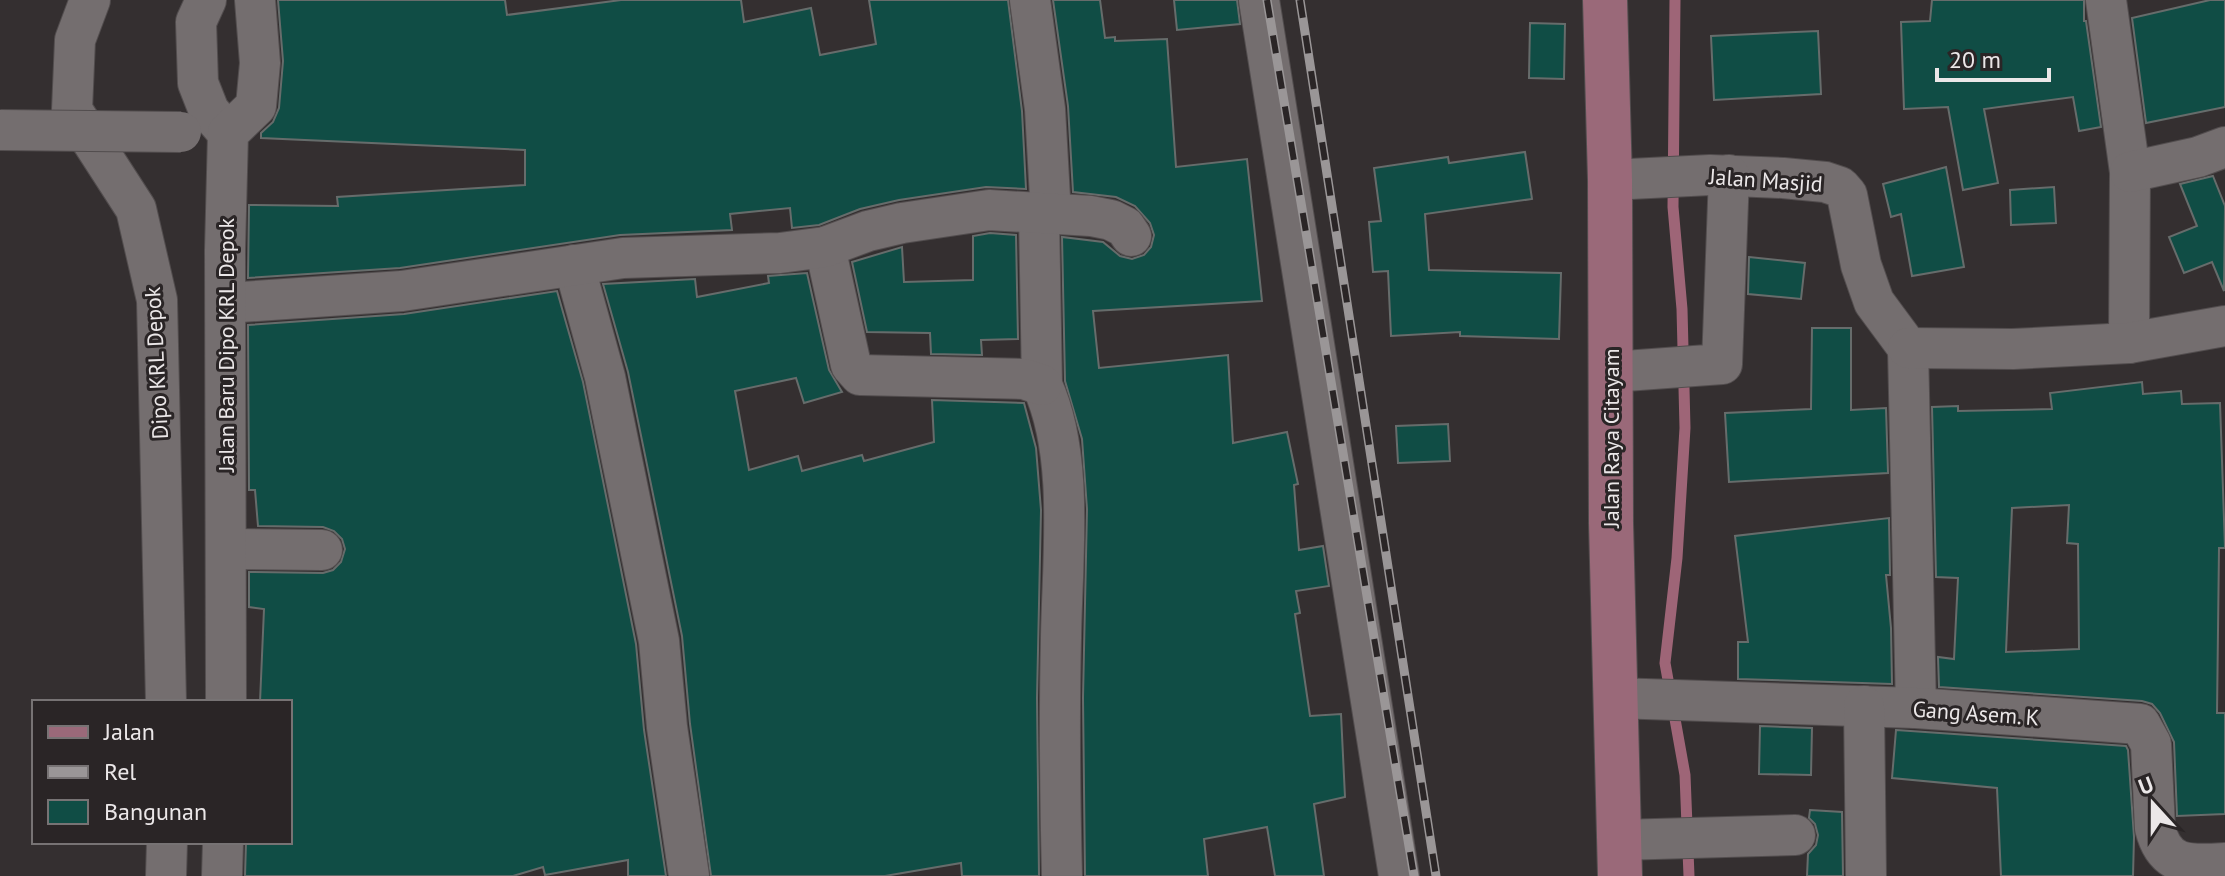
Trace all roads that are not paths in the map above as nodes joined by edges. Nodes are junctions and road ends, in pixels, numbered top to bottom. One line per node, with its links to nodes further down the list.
1 (90, 0): 27 (street, Dipo KRL Depok)
2 (206, 0): 9 (street)
3 (255, 0): 9 (street)
4 (1030, 0): 14 (street)
5 (1259, 0): 40 (street)
6 (1605, 0): 13 (main road, Jalan Raya Citayam)
7 (2106, 0): 11 (street)
8 (0, 130): 9 (street, bridge)
9 (228, 133): 18 (street, Jalan Baru Dipo KRL Depok)
10 (2225, 147): 11 (street)
11 (2130, 172): 20 (street)
12 (1719, 175): 13 (street, Jalan Masjid); 21 (street, Jalan Masjid); 22 (street)
13 (1628, 178): 22 (main road, Jalan Raya Citayam)
14 (1045, 214): 15 (street); 16 (street); 23 (street)
15 (1131, 236)
16 (825, 247): 17 (street); 23 (street)
17 (574, 265): 18 (street); 38 (street)
18 (226, 303): 24 (street, Jalan Baru Dipo KRL Depok)
19 (2225, 326): 20 (street)
20 (2129, 343): 21 (street)
21 (1908, 348): 30 (street)
22 (1621, 371): 26 (main road, Jalan Raya Citayam)
23 (1042, 385): 39 (street)
24 (227, 549): 25 (street); 28 (street, Jalan Baru Dipo KRL Depok)
25 (322, 550)
26 (1625, 699): 29 (street, Gang Asem. K); 34 (main road, Jalan Raya Citayam)
27 (166, 700)
28 (226, 700)
29 (1864, 706): 30 (street, Gang Asem. K); 41 (street)
30 (1916, 708): 35 (street, Gang Asem. K)
31 (1795, 835): 34 (street)
32 (167, 844): 36 (street)
33 (223, 844): 37 (street)
34 (1626, 852)
35 (2225, 863)
36 (166, 876)
37 (222, 876)
38 (689, 876)
39 (1062, 876)
40 (1399, 876)
41 (1866, 876)

